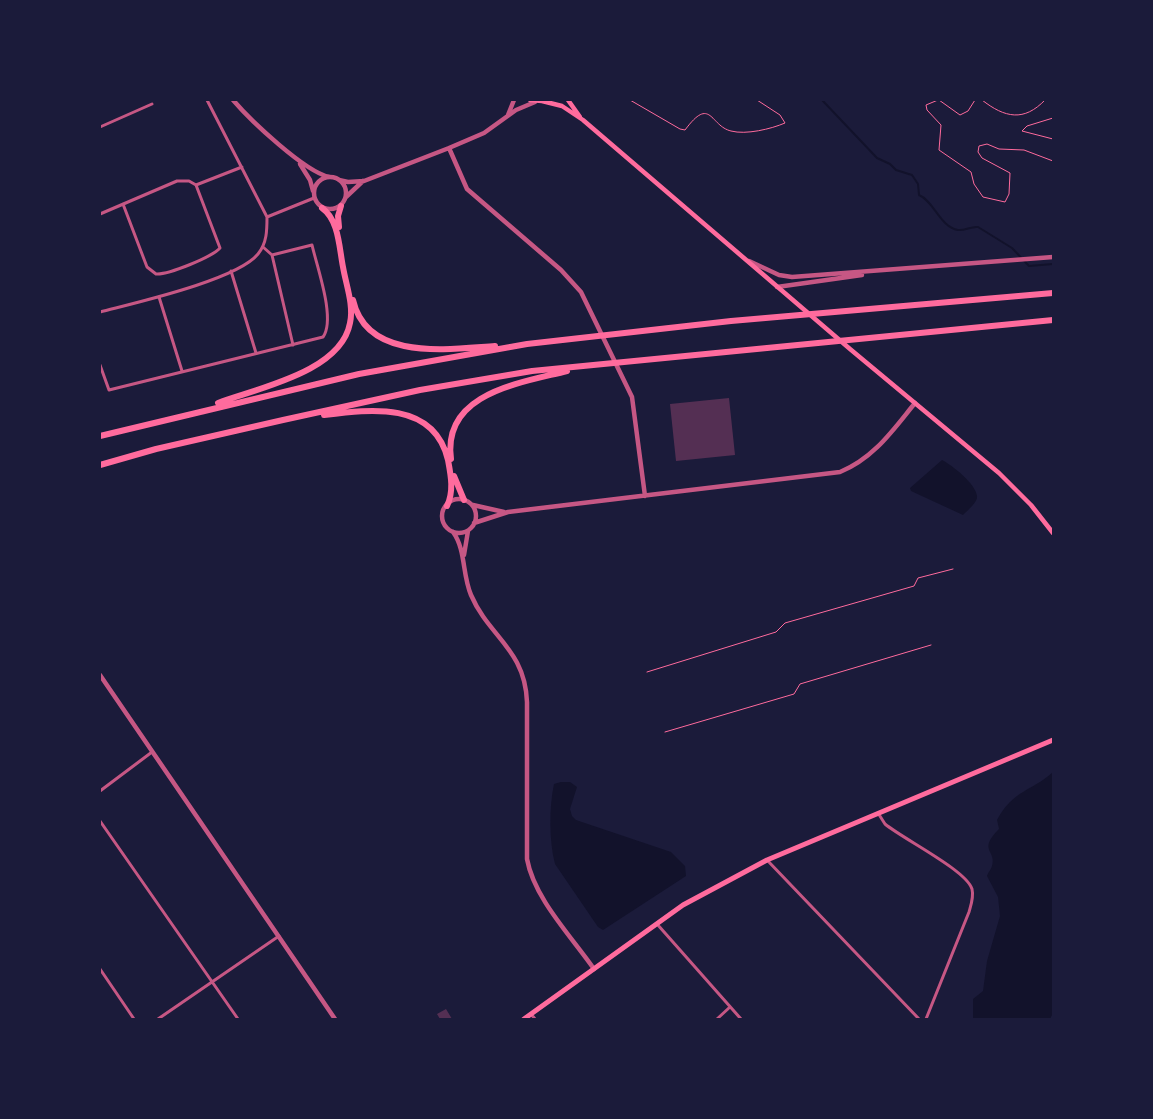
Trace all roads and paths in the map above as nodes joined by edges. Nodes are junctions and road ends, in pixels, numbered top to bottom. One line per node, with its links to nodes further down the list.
1 (207, 100): 22 (street)
2 (233, 100): 20 (street)
3 (514, 100): 14 (street)
4 (568, 100): 16 (main road)
5 (630, 100): 6 (path)
6 (757, 100)
7 (939, 100): 8 (path); 21 (path)
8 (975, 100)
9 (982, 100): 10 (path)
10 (1045, 100)
11 (532, 101): 12 (main road); 14 (street)
12 (544, 101): 16 (main road)
13 (152, 104): 17 (street)
14 (508, 116): 19 (street)
15 (1053, 118): 18 (path)
16 (583, 120): 37 (main road)
17 (100, 127)
18 (1053, 139)
19 (449, 148): 25 (street); 56 (street)
20 (298, 161): 23 (street); 27 (street)
21 (1053, 161)
22 (242, 166): 26 (street); 33 (street)
23 (328, 177): 24 (street); 27 (street)
24 (340, 180): 25 (street); 28 (street)
25 (364, 181): 28 (street)
26 (196, 185): 29 (street); 29 (street)
27 (314, 196): 31 (street); 33 (street)
28 (346, 198): 30 (street)
29 (123, 204): 32 (street)
30 (341, 206): 31 (street); 45 (highway)
31 (322, 208): 52 (highway)
32 (100, 214)
33 (267, 217): 34 (street)
34 (263, 247): 35 (street); 38 (street)
35 (272, 255): 46 (street); 46 (street)
36 (1053, 257): 39 (street)
37 (744, 259): 39 (street); 40 (main road)
38 (231, 271): 42 (street); 47 (street)
39 (885, 271): 40 (street)
40 (777, 287): 51 (main road)
41 (1053, 293): 45 (highway)
42 (159, 297): 43 (street); 50 (street)
43 (100, 312)
44 (1053, 320): 49 (highway)
45 (526, 344): 52 (highway)
46 (293, 345): 47 (street)
47 (256, 353): 50 (street)
48 (100, 365): 50 (street)
49 (587, 366): 53 (highway); 57 (highway)
50 (182, 371)
51 (916, 403): 56 (street); 64 (main road)
52 (196, 412): 54 (highway)
53 (283, 420): 55 (highway); 59 (highway)
54 (100, 436)
55 (100, 465)
56 (645, 496): 60 (street)
57 (464, 500): 58 (street); 59 (street)
58 (472, 505): 60 (street); 61 (street)
59 (447, 506): 63 (street)
60 (508, 512): 61 (street)
61 (474, 523): 62 (street)
62 (468, 530): 63 (street); 65 (street)
63 (453, 532): 65 (street)
64 (1053, 533)
65 (465, 569): 80 (street)
66 (953, 569): 68 (path)
67 (931, 645): 70 (path)
68 (647, 672)
69 (100, 675): 72 (street)
70 (665, 732)
71 (1053, 740): 74 (main road)
72 (152, 752): 73 (street); 78 (street)
73 (100, 792)
74 (878, 813): 76 (main road); 92 (street)
75 (100, 821): 81 (street)
76 (767, 860): 77 (main road); 91 (street)
77 (657, 924): 80 (main road); 82 (street)
78 (279, 936): 81 (street); 87 (street)
79 (100, 968): 84 (street)
80 (594, 968): 83 (main road)
81 (212, 982): 85 (street); 86 (street)
82 (730, 1007): 89 (street); 90 (street)
83 (533, 1016): 88 (main road)
84 (134, 1019)
85 (158, 1019)
86 (238, 1019)
87 (335, 1019)
88 (524, 1019)
89 (717, 1019)
90 (741, 1019)
91 (919, 1019)
92 (926, 1019)

